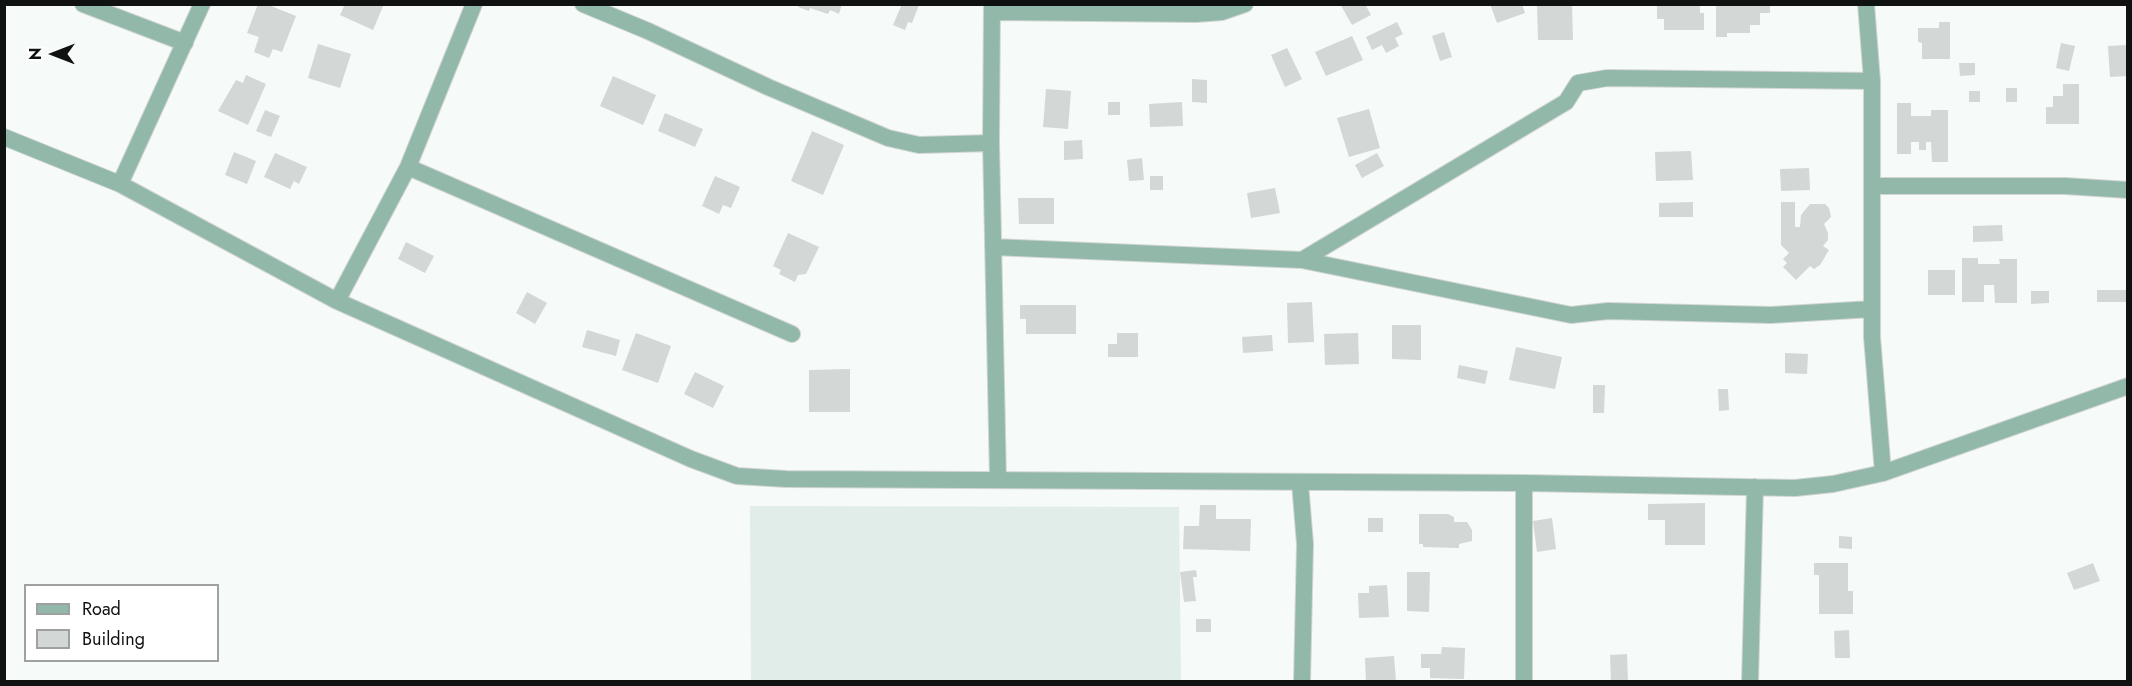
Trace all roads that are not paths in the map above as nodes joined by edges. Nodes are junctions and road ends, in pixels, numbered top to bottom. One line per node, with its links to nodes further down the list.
1 (83, 4): 8 (street)
2 (202, 4): 8 (street)
3 (474, 4): 12 (street)
4 (583, 4): 11 (street)
5 (1245, 4): 7 (street)
6 (1866, 4): 9 (street)
7 (992, 8): 11 (street)
8 (186, 43): 13 (street)
9 (1872, 81): 14 (street); 17 (street)
10 (4, 137): 13 (street)
11 (992, 143): 16 (street)
12 (408, 167): 18 (street); 20 (street)
13 (120, 184): 18 (street)
14 (1872, 186): 15 (street); 19 (street)
15 (2127, 190)
16 (993, 247): 17 (street); 23 (street)
17 (1302, 260): 19 (street)
18 (337, 301): 23 (street)
19 (1872, 309): 22 (street)
20 (792, 334)
21 (2127, 386): 22 (street)
22 (1882, 473): 26 (street)
23 (998, 480): 24 (street)
24 (1300, 483): 25 (street); 27 (street)
25 (1524, 483): 26 (street); 28 (street)
26 (1755, 487): 29 (street)
27 (1302, 681)
28 (1524, 681)
29 (1750, 681)

